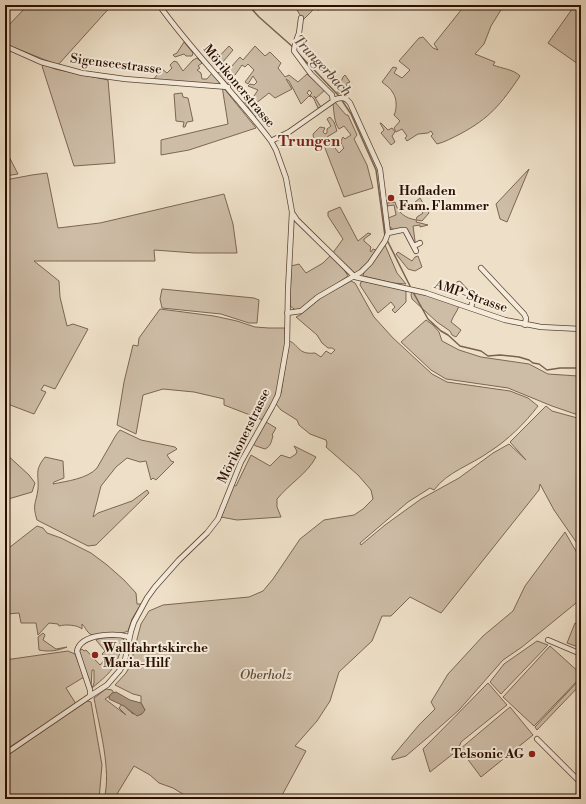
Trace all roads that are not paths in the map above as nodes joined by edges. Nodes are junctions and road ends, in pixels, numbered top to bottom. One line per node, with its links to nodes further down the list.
1 (159, 5): 4 (street, Mörikonerstrasse)
2 (301, 18): 5 (street)
3 (5, 46): 4 (street, Sigenseestrasse)
4 (228, 87): 6 (street, Mörikonerstrasse)
5 (335, 100): 6 (street); 8 (street)
6 (271, 141): 7 (street, Mörikonerstrasse)
7 (292, 212): 11 (street); 14 (street, Mörikonerstrasse)
8 (388, 235): 9 (street); 11 (street)
9 (420, 243)
10 (481, 268): 15 (street)
11 (355, 277): 13 (street, AMP-Strasse); 14 (street)
12 (459, 284): 13 (street)
13 (471, 308): 15 (street, AMP-Strasse)
14 (287, 313): 17 (street, Mörikonerstrasse)
15 (525, 325): 16 (street, AMP-Strasse)
16 (581, 329)
17 (129, 637): 20 (street, Mörikonerstrasse); 20 (street)
18 (548, 640): 19 (street)
19 (581, 654)
20 (90, 696): 22 (street, Mörikonerstrasse)
21 (537, 739): 23 (street)
22 (5, 754)
23 (581, 784)

